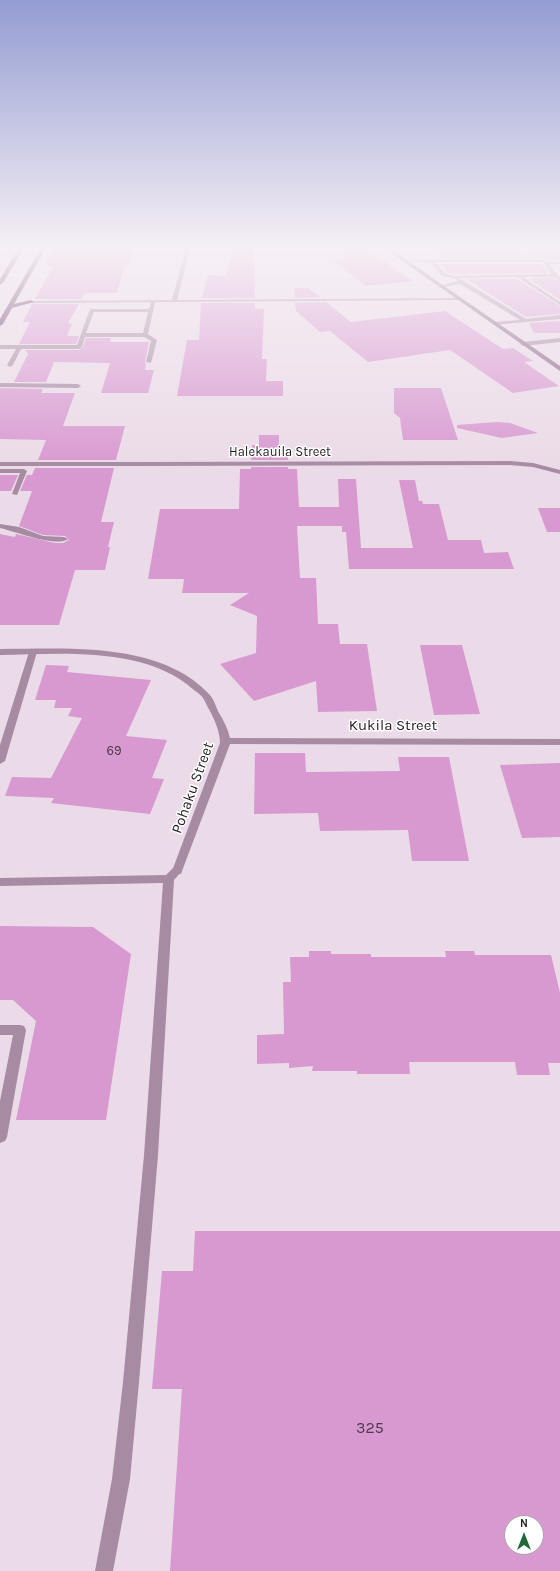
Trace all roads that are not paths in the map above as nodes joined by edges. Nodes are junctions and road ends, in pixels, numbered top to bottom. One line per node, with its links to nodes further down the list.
1 (88, 321): 8 (street)
2 (148, 321): 7 (street)
3 (491, 321): 5 (street)
4 (522, 321): 5 (street)
5 (495, 324): 12 (street)
6 (134, 335): 7 (street); 8 (street); 10 (street)
7 (145, 335): 15 (street)
8 (83, 336): 9 (street); 14 (street)
9 (95, 338)
10 (111, 338)
11 (560, 340): 12 (street)
12 (523, 344): 17 (street)
13 (0, 347): 14 (street)
14 (19, 347): 16 (street)
15 (149, 362)
16 (10, 365)
17 (560, 369)
18 (0, 385): 19 (street)
19 (78, 386)
20 (0, 464): 22 (street, Halekauila Street)
21 (0, 471): 23 (street)
22 (560, 472)
23 (15, 494)
24 (0, 526): 25 (street)
25 (64, 539)
26 (0, 652): 27 (street, Pohaku Street)
27 (33, 652): 28 (street, Pohaku Street); 30 (street)
28 (226, 742): 29 (street, Kukila Street); 31 (street, Pohaku Street)
29 (560, 742)
30 (0, 761)
31 (173, 875): 32 (street); 35 (street, Pohaku Street)
32 (0, 882)
33 (0, 1030): 34 (street)
34 (0, 1137)
35 (104, 1571)

